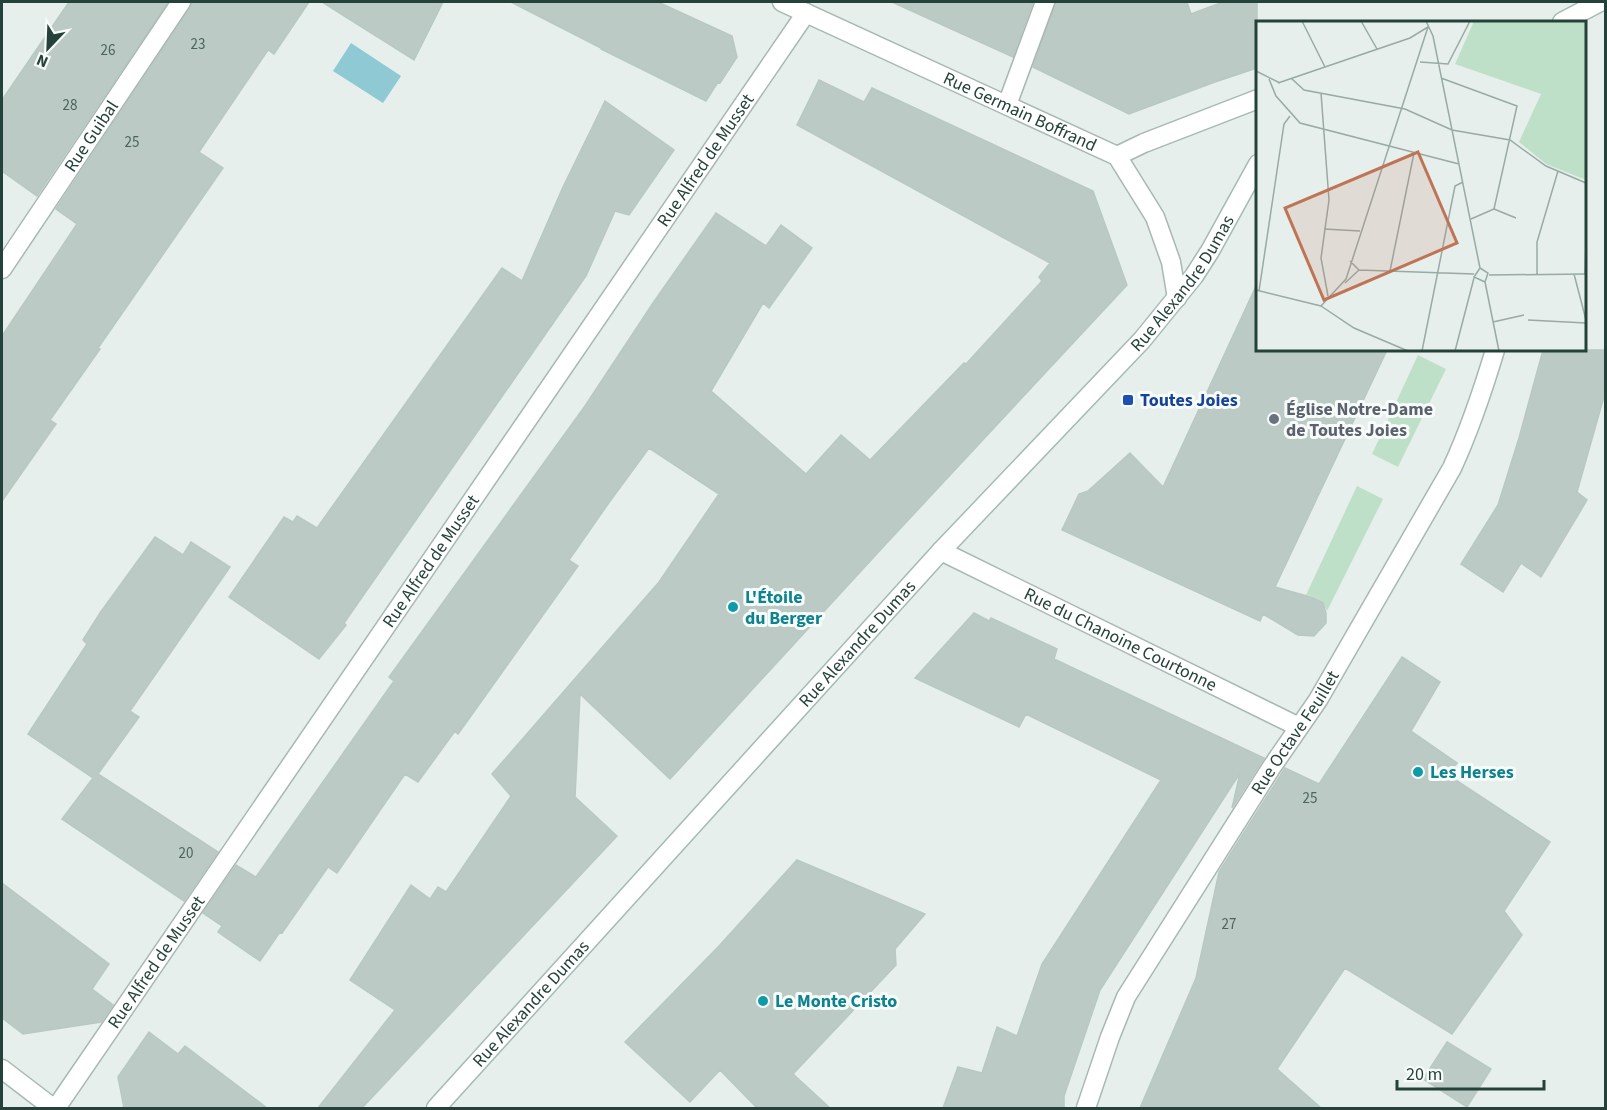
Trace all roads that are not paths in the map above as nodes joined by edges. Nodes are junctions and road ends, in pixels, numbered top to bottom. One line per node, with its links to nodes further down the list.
1 (181, 2): 11 (street, Rue Guibal)
2 (782, 2): 5 (street, Rue Germain Boffrand)
3 (1045, 2): 8 (street)
4 (1600, 2): 6 (street)
5 (806, 13): 8 (street, Rue Germain Boffrand); 17 (street, Rue Alfred de Musset)
6 (1564, 21)
7 (1256, 99): 9 (street)
8 (1007, 105): 9 (street, Rue Germain Boffrand)
9 (1117, 156): 12 (street, Rue Germain Boffrand)
10 (1256, 166): 12 (street, Rue Alexandre Dumas)
11 (2, 269)
12 (1177, 298): 14 (street, Rue Alexandre Dumas)
13 (1494, 351): 15 (street, Rue Octave Feuillet)
14 (941, 551): 15 (street, Rue du Chanoine Courtonne); 18 (street, Rue Alexandre Dumas)
15 (1299, 727): 19 (street, Rue Octave Feuillet)
16 (2, 1069): 17 (street)
17 (54, 1108)
18 (436, 1108)
19 (1086, 1108)

